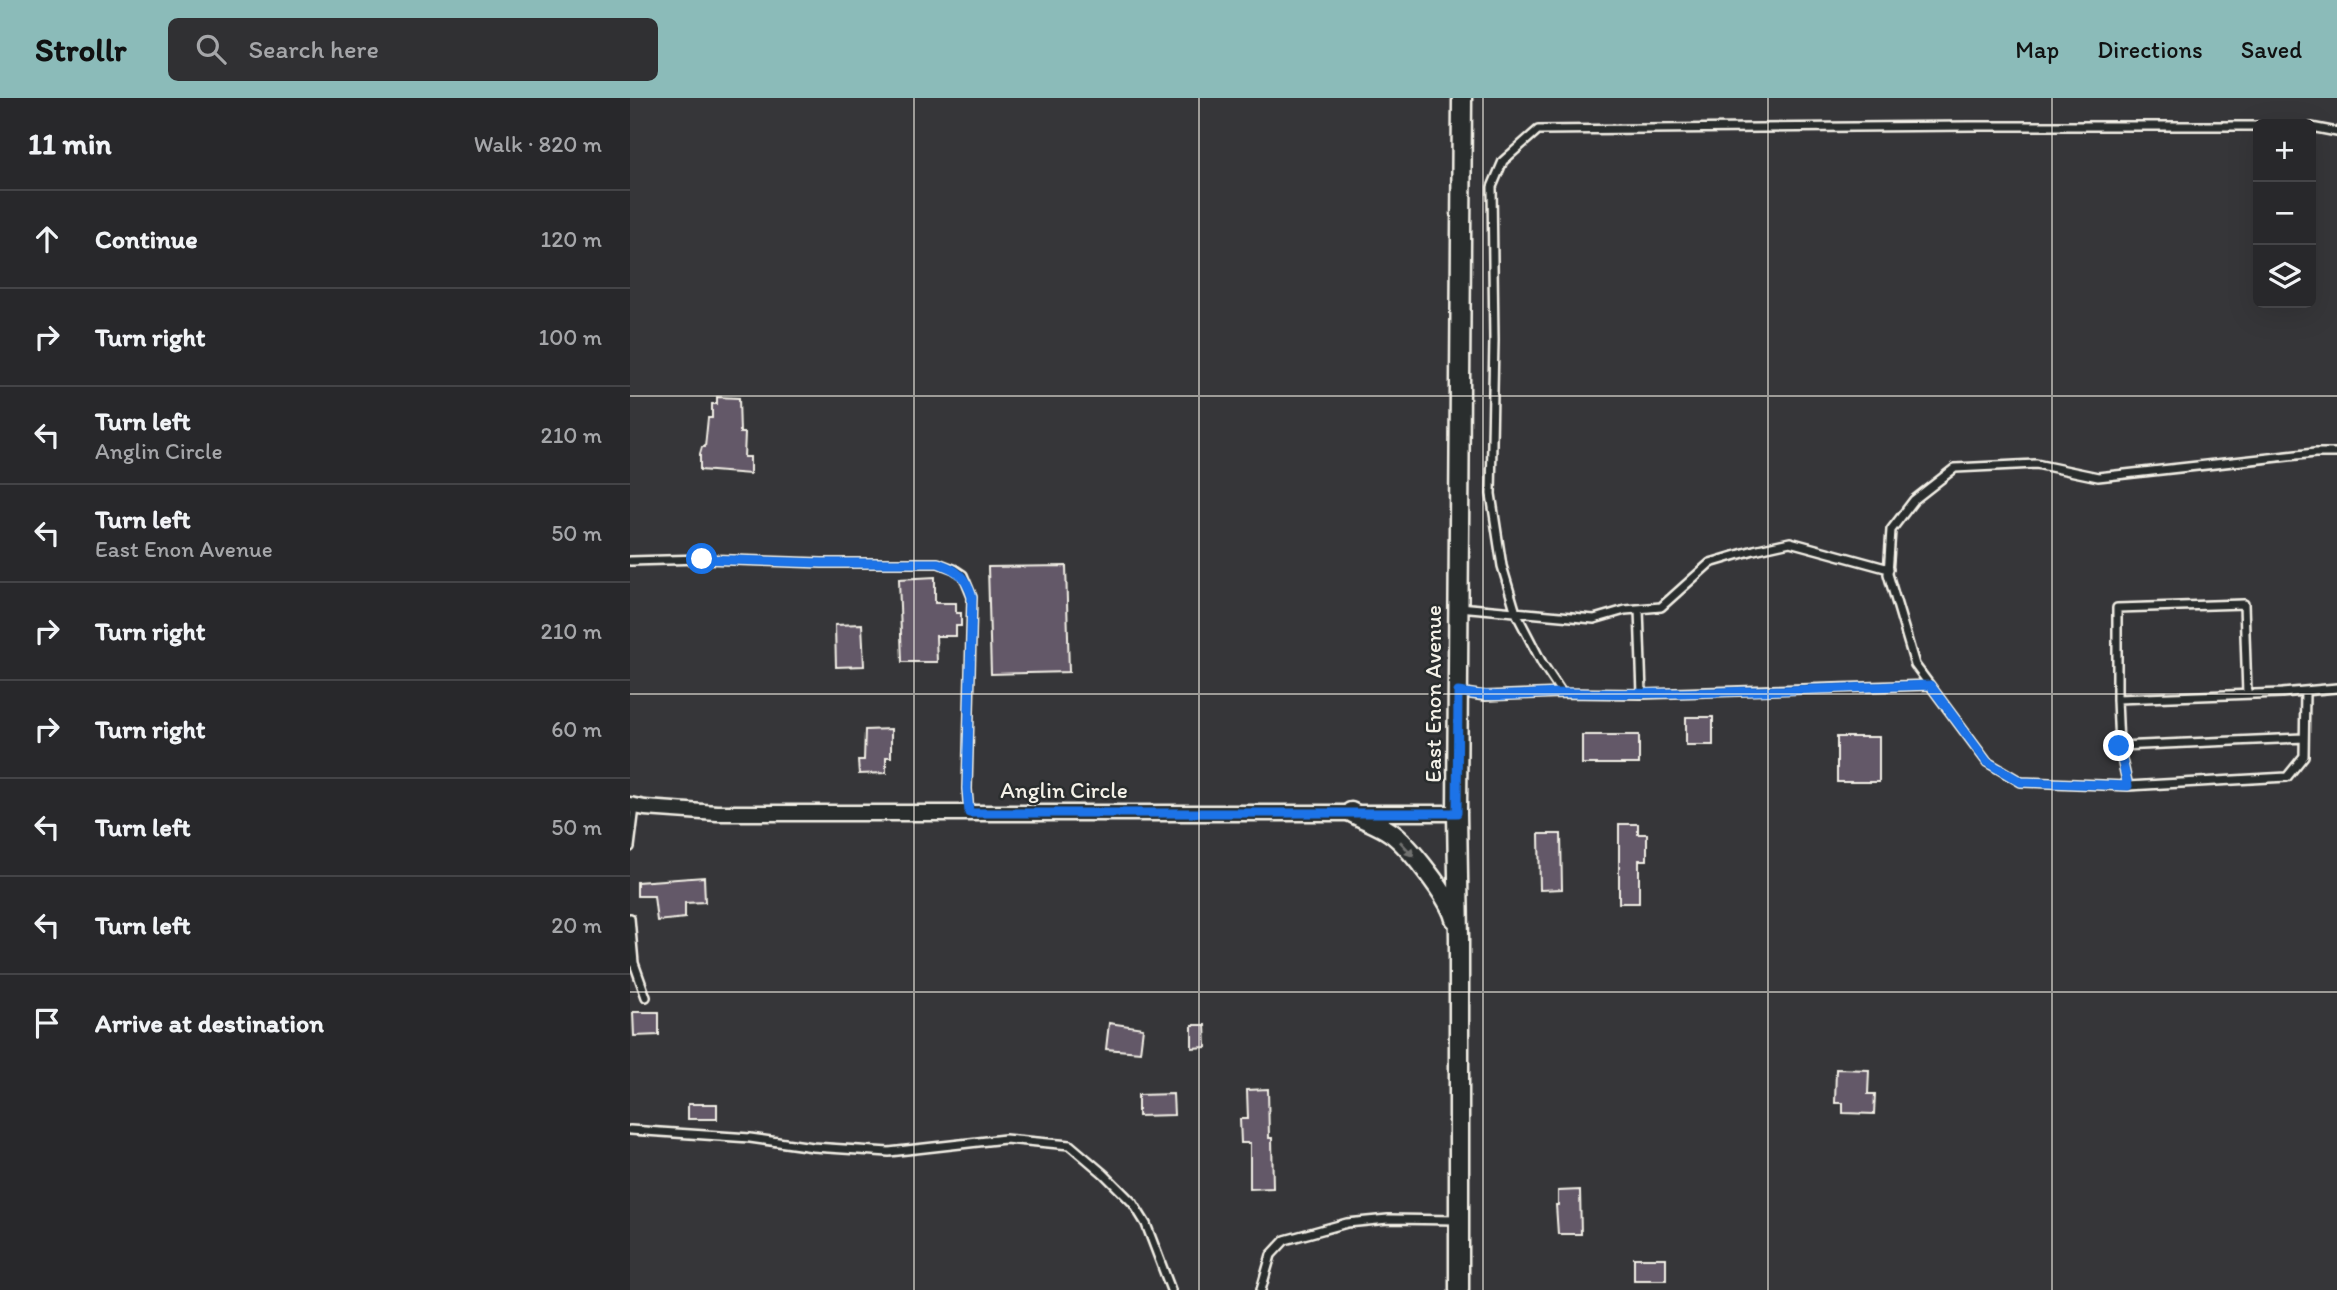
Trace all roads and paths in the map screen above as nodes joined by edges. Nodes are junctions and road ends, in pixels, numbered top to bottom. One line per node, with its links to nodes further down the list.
1 (1462, 98): 8 (street, East Enon Avenue)
2 (2253, 126): 10 (lane)
3 (2316, 128): 4 (lane)
4 (2337, 132)
5 (2337, 453): 7 (lane)
6 (630, 561): 24 (lane)
7 (1889, 569): 9 (lane); 11 (lane)
8 (1458, 607): 10 (lane); 14 (street, East Enon Avenue)
9 (1639, 609): 10 (lane); 16 (lane)
10 (1516, 613): 15 (lane)
11 (1930, 685): 16 (lane); 21 (lane)
12 (2337, 688): 13 (lane)
13 (2305, 691): 17 (lane); 19 (lane)
14 (1458, 692): 15 (lane); 25 (street, East Enon Avenue)
15 (1562, 693): 16 (lane)
16 (1642, 694)
17 (2247, 694): 18 (lane); 18 (lane)
18 (2117, 699): 20 (lane)
19 (2304, 738): 20 (lane); 21 (lane)
20 (2119, 746): 21 (lane)
21 (2128, 786)
22 (633, 805): 24 (street, Anglin Circle); 26 (lane)
23 (1350, 812): 24 (street, Anglin Circle); 25 (street, Anglin Circle); 28 (street, one-way to 28)
24 (969, 813)
25 (1457, 813): 28 (street, East Enon Avenue)
26 (630, 847)
27 (630, 918): 29 (lane)
28 (1459, 939): 31 (street, East Enon Avenue)
29 (646, 998)
30 (630, 1130): 32 (lane)
31 (1459, 1220): 33 (lane); 34 (street, East Enon Avenue)
32 (1171, 1290)
33 (1261, 1290)
34 (1458, 1290)

